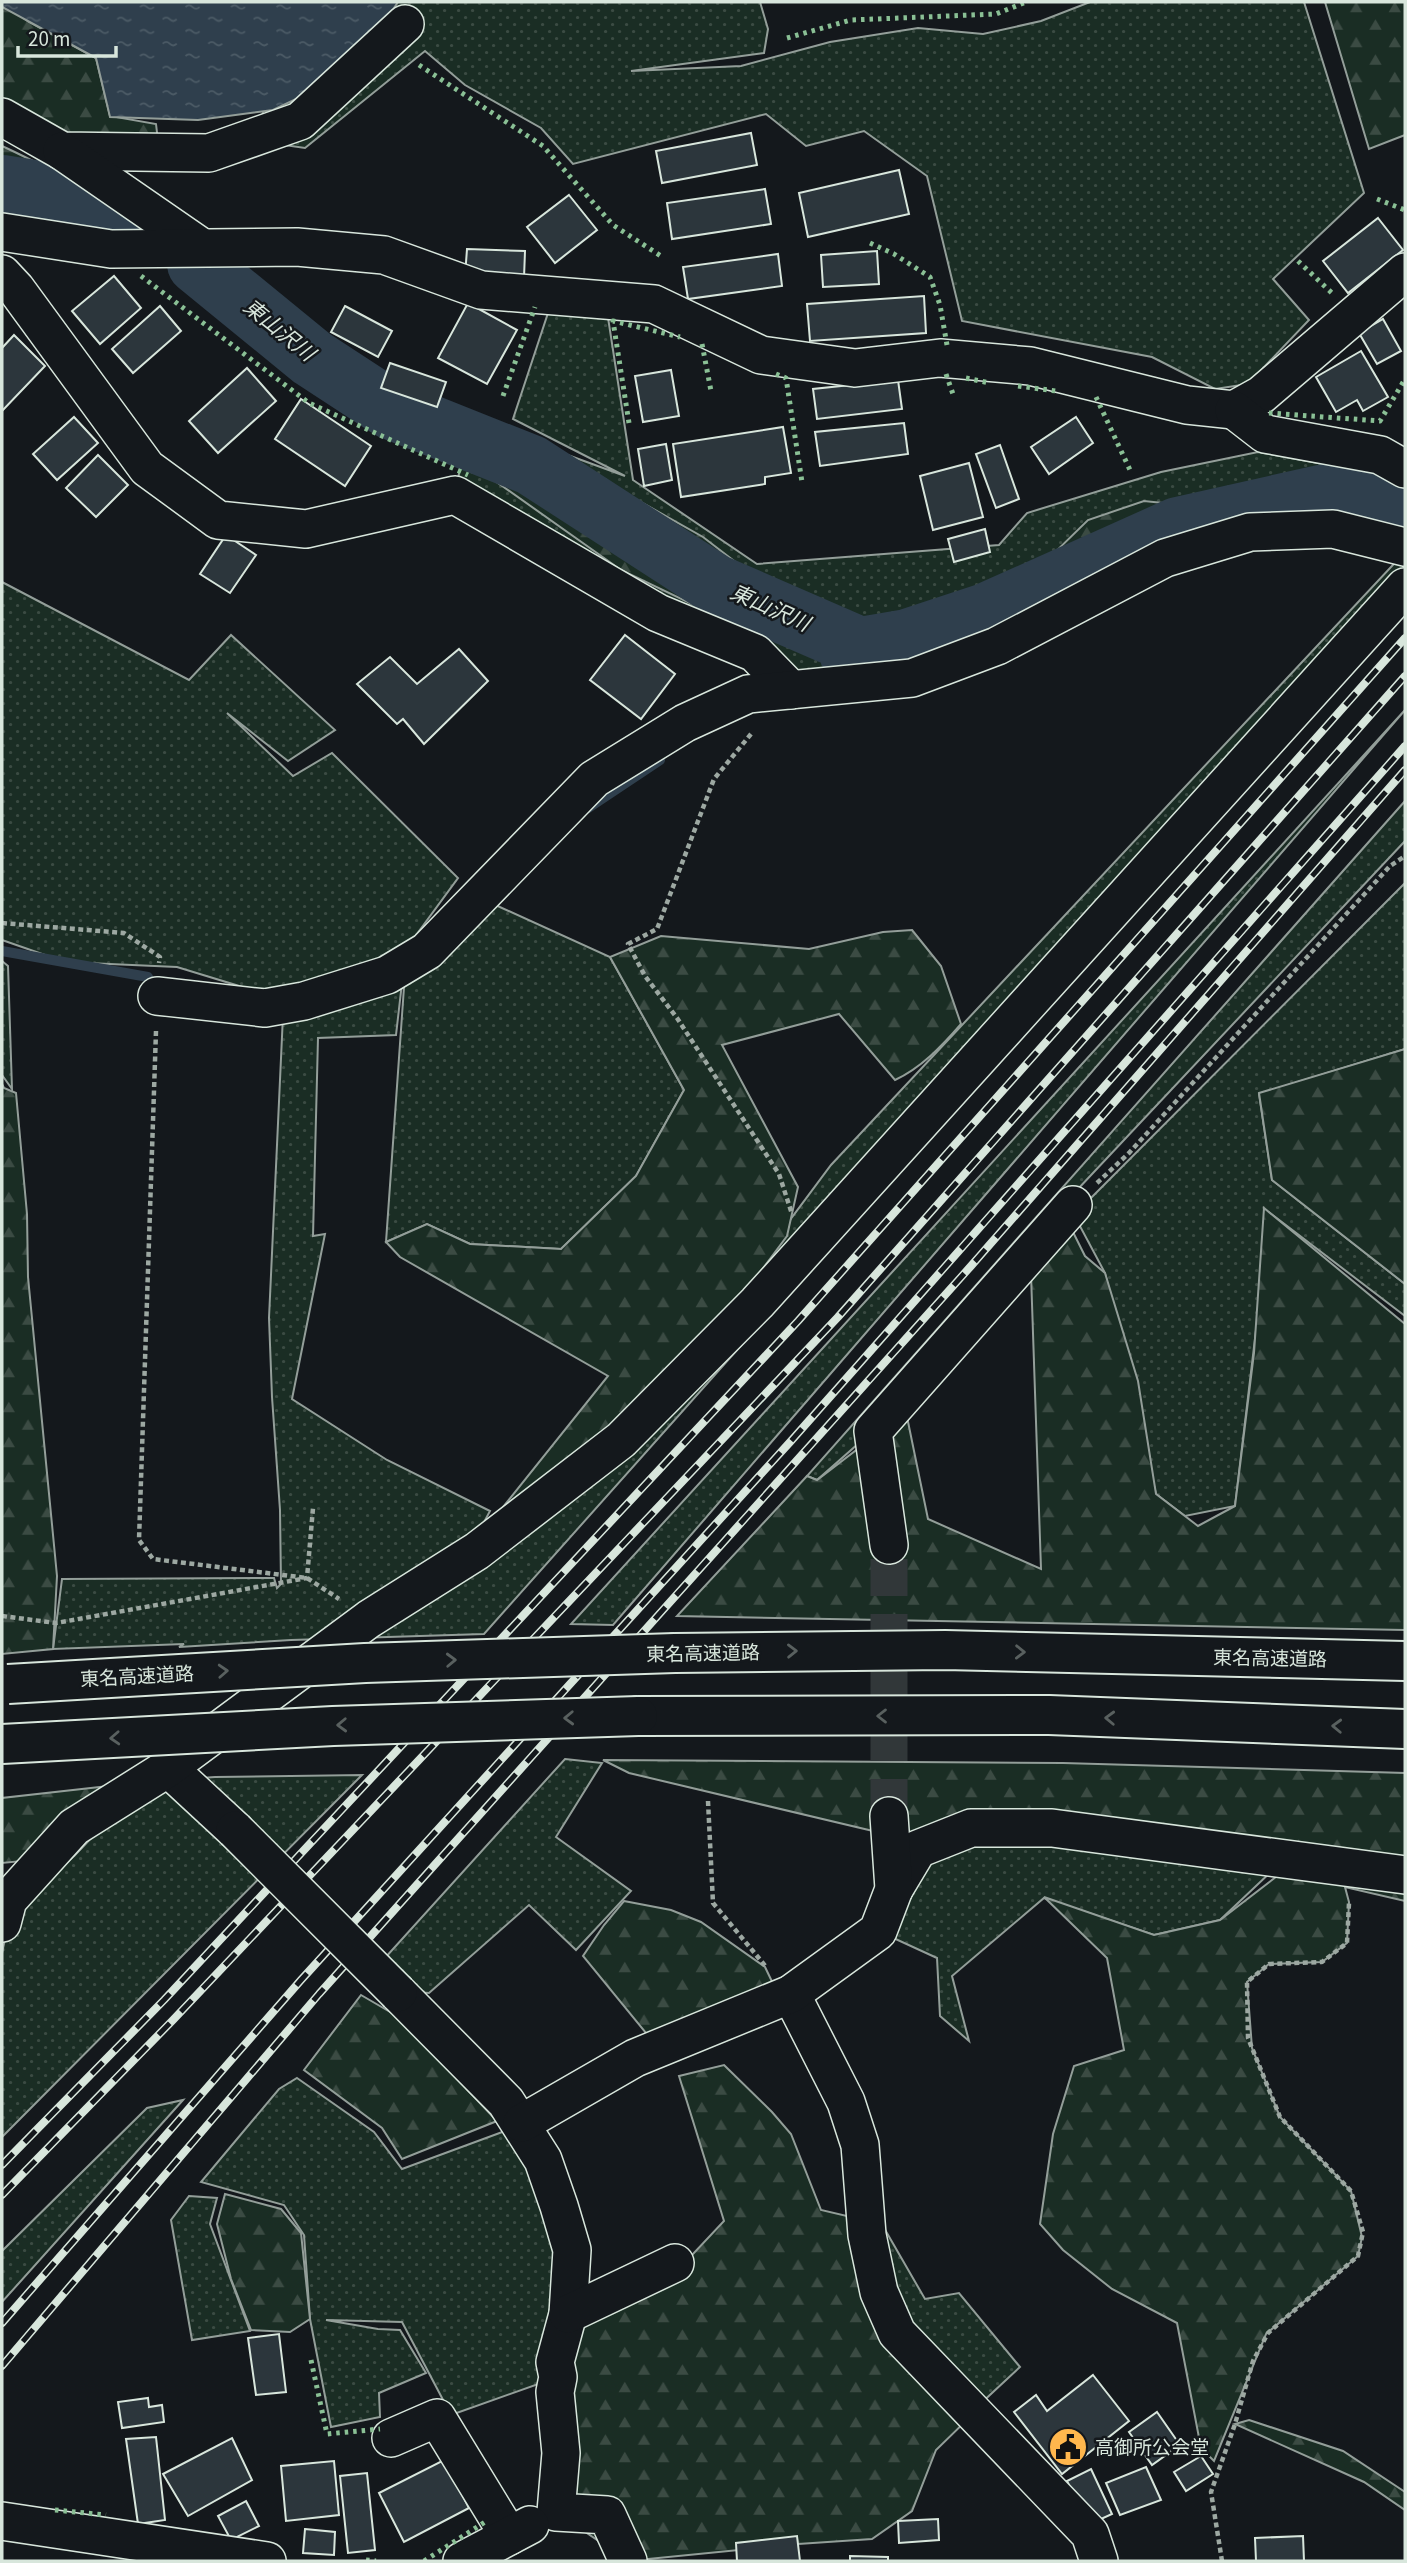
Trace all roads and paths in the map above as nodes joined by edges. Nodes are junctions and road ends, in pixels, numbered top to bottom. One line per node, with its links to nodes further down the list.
1 (405, 24): 3 (street)
2 (2, 117): 3 (street)
3 (62, 151): 5 (street)
4 (2, 232): 5 (street)
5 (201, 247): 8 (street)
6 (1405, 272): 8 (street)
7 (2, 274): 12 (street)
8 (1234, 410): 9 (street)
9 (1405, 469)
10 (1405, 547): 12 (street)
11 (1405, 587): 18 (street)
12 (791, 690): 16 (street)
13 (761, 730): 18 (path)
14 (1405, 856): 17 (path)
15 (2, 923): 16 (path)
16 (157, 996): 21 (path)
17 (1073, 1205): 20 (street)
18 (804, 1252): 23 (street)
19 (313, 1508): 21 (path)
20 (889, 1545)
21 (307, 1578): 22 (path); 23 (path)
22 (2, 1616)
23 (369, 1619): 28 (street)
24 (1405, 1661): 25 (highway, 東名高速道路, one-way to 24, bridge)
25 (5, 1684)
26 (1405, 1729): 27 (highway, one-way to 27, bridge)
27 (2, 1744)
28 (168, 1768): 34 (street); 36 (street, bridge)
29 (708, 1801): 35 (path)
30 (889, 1816): 33 (street)
31 (1339, 1868): 32 (street); 33 (street); 47 (path)
32 (1405, 1875)
33 (894, 1889): 35 (street)
34 (2, 1923)
35 (791, 1994): 36 (street); 46 (street)
36 (522, 2123): 38 (street)
37 (675, 2263): 38 (street)
38 (568, 2314): 40 (street)
39 (391, 2438): 42 (street)
40 (556, 2512): 42 (street); 45 (street)
41 (2, 2521): 43 (street)
42 (509, 2536): 44 (street)
43 (267, 2561)
44 (462, 2561)
45 (628, 2561)
46 (1099, 2561)
47 (1222, 2561)

